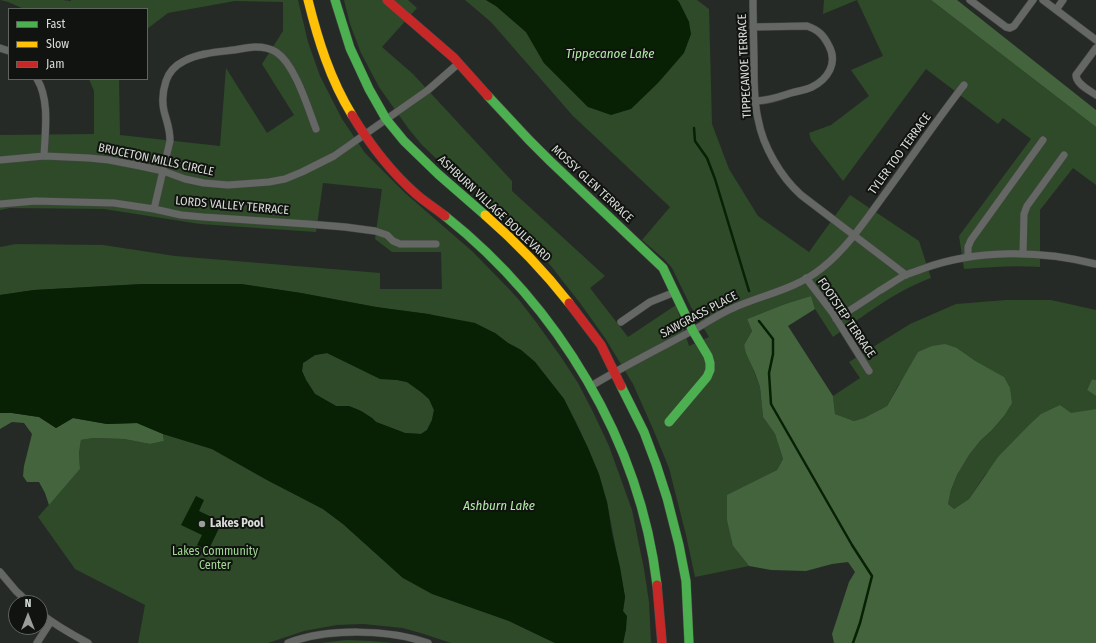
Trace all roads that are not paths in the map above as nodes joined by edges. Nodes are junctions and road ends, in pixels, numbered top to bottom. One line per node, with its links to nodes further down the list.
1 (308, 0): 20 (main road)
2 (335, 0): 18 (main road, ASHBURN VILLAGE BOULEVARD)
3 (387, 0): 13 (main road, MOSSY GLEN TERRACE)
4 (753, 0): 10 (street, TIPPECANOE TERRACE)
5 (970, 0): 6 (street)
6 (1033, 0)
7 (1043, 0): 9 (street)
8 (1063, 0): 9 (street)
9 (1056, 10): 11 (street)
10 (753, 27): 17 (street, TIPPECANOE TERRACE); 17 (street)
11 (1096, 40)
12 (1096, 48): 16 (street)
13 (460, 63): 18 (street); 35 (main road, MOSSY GLEN TERRACE)
14 (38, 80): 23 (street)
15 (964, 85): 28 (street, TYLER TOO TERRACE)
16 (1096, 95)
17 (755, 101): 28 (street, TIPPECANOE TERRACE)
18 (386, 119): 20 (street, BRUCETON MILLS CIRCLE); 40 (main road, ASHBURN VILLAGE BOULEVARD)
19 (316, 129): 25 (street)
20 (364, 135): 25 (street, BRUCETON MILLS CIRCLE); 41 (main road)
21 (1043, 140): 31 (street)
22 (1064, 155): 30 (street)
23 (44, 156): 24 (street, BRUCETON MILLS CIRCLE); 25 (street, BRUCETON MILLS CIRCLE)
24 (0, 160)
25 (162, 171): 27 (street)
26 (0, 204): 27 (street, LORDS VALLEY TERRACE)
27 (154, 209): 29 (street, LORDS VALLEY TERRACE)
28 (855, 236): 33 (street, TIPPECANOE TERRACE); 34 (street, SAWGRASS PLACE)
29 (436, 244)
30 (1023, 254): 31 (street); 32 (street)
31 (968, 257): 33 (street)
32 (1096, 264)
33 (906, 275): 36 (street)
34 (806, 278): 36 (street, FOOTSTEP TERRACE); 38 (street, SAWGRASS PLACE)
35 (675, 292): 37 (street); 38 (main road, MOSSY GLEN TERRACE)
36 (836, 319): 39 (street, FOOTSTEP TERRACE)
37 (622, 322)
38 (693, 331): 40 (street, SAWGRASS PLACE); 42 (main road, MOSSY GLEN TERRACE)
39 (869, 371)
40 (614, 372): 41 (street, SAWGRASS PLACE); 52 (main road, ASHBURN VILLAGE BOULEVARD)
41 (591, 386): 51 (main road)
42 (669, 422)
43 (0, 572): 44 (street)
44 (21, 595)
45 (48, 619): 46 (street)
46 (51, 621): 47 (street); 48 (street)
47 (37, 643)
48 (88, 643)
49 (288, 643): 50 (street)
50 (428, 643)
51 (662, 643)
52 (689, 643)

